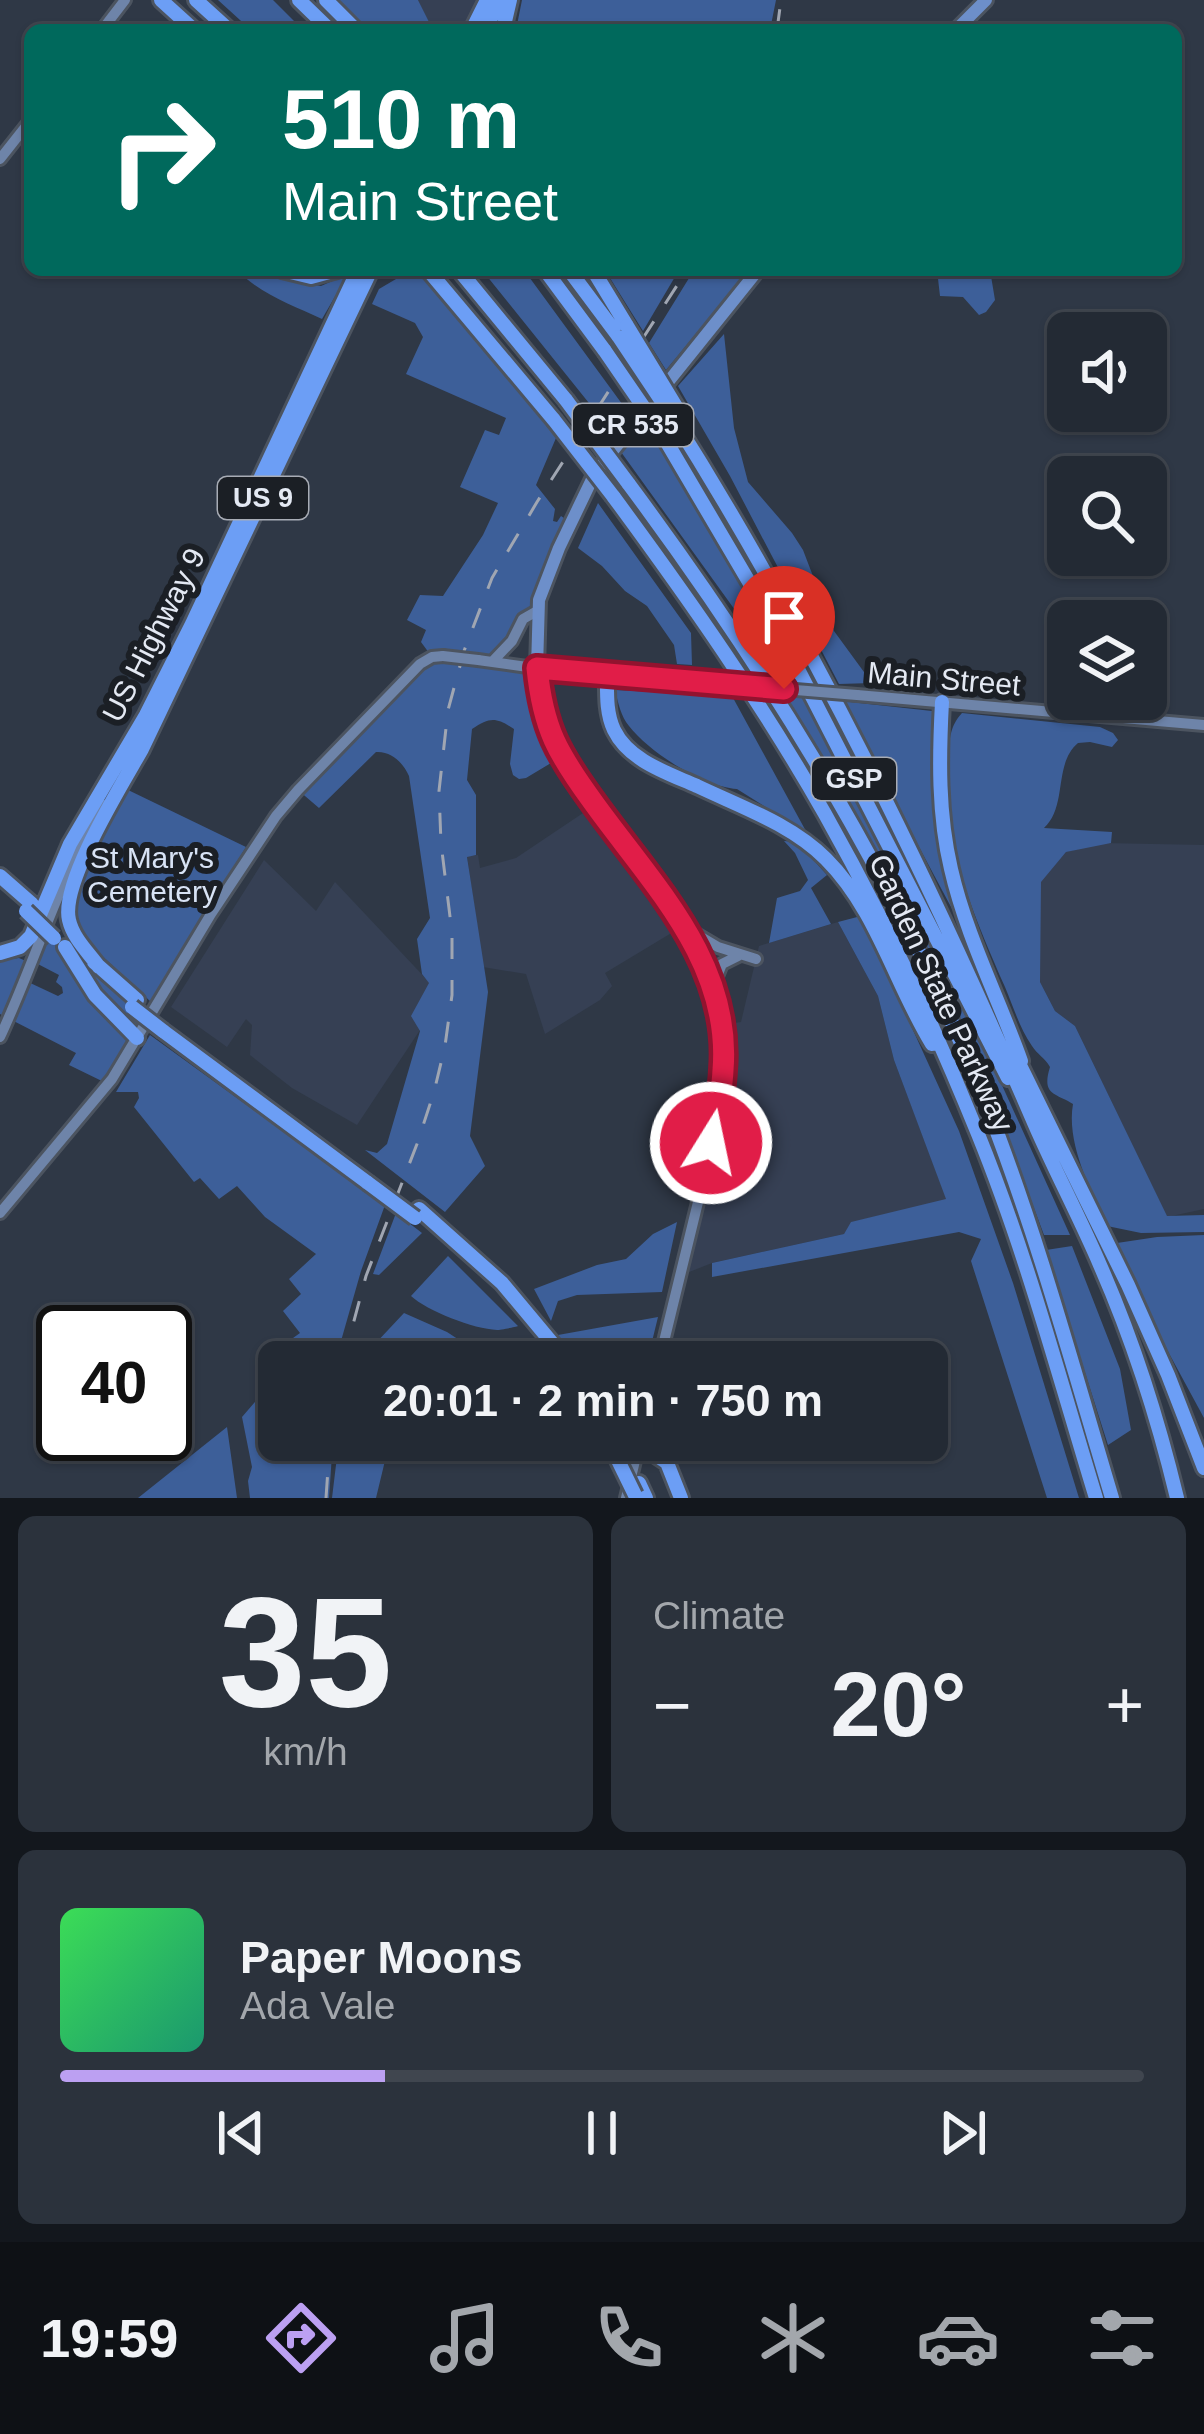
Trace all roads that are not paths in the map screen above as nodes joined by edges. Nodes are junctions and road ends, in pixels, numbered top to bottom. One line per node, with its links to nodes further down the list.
1 (125, 0): 7 (main road)
2 (161, 0): 8 (highway)
3 (196, 0): 9 (highway)
4 (299, 0): 10 (highway)
5 (326, 0): 11 (highway)
6 (986, 0): 12 (main road)
7 (107, 24)
8 (187, 24)
9 (222, 24)
10 (324, 24)
11 (350, 24)
12 (962, 24)
13 (24, 129): 14 (main road)
14 (0, 159)
15 (355, 276): 32 (highway, US Highway 9 / US 9)
16 (368, 276): 29 (highway, US Highway 9 / US 9)
17 (430, 276): 49 (highway, Garden State Parkway / GSP, bridge)
18 (464, 276): 64 (highway, Garden State Parkway / GSP, bridge)
19 (549, 276): 50 (highway, Garden State Parkway / GSP, bridge)
20 (574, 276): 23 (highway)
21 (595, 276): 23 (highway)
22 (753, 276): 24 (main road, CR 535)
23 (623, 331): 40 (highway, Garden State Parkway / GSP, bridge)
24 (537, 611): 25 (main road); 26 (main road, CR 535)
25 (493, 661): 26 (main road, Main Street); 47 (main road, Main Street, bridge)
26 (537, 668): 27 (main road, Main Street); 35 (main road)
27 (607, 675): 28 (main road, Main Street, bridge); 49 (highway)
28 (942, 702): 30 (main road, Main Street); 48 (highway)
29 (153, 724): 41 (highway, US 9); 42 (main road)
30 (1204, 725)
31 (0, 876): 34 (highway)
32 (50, 890): 37 (highway, US 9); 42 (main road)
33 (2, 891): 34 (highway)
34 (29, 907): 36 (highway)
35 (683, 926): 38 (main road); 43 (main road)
36 (60, 938): 41 (highway); 44 (highway, US 9); 47 (highway)
37 (0, 953)
38 (741, 955): 39 (main road); 43 (main road)
39 (756, 958)
40 (965, 964): 48 (highway); 50 (highway, Garden State Parkway / GSP)
41 (99, 967): 44 (highway, US 9)
42 (20, 986): 45 (main road)
43 (713, 986): 54 (main road)
44 (135, 1003): 53 (highway, US 9, bridge)
45 (5, 1015): 46 (main road)
46 (0, 1036)
47 (134, 1043): 52 (main road)
48 (1027, 1077): 51 (highway, Garden State Parkway / GSP)
49 (959, 1089): 63 (highway, Garden State Parkway / GSP)
50 (1037, 1130): 51 (highway, Garden State Parkway / GSP)
51 (1084, 1211): 60 (highway, Garden State Parkway / GSP); 65 (highway, Garden State Parkway / GSP)
52 (0, 1213)
53 (546, 1341)
54 (664, 1341)
55 (622, 1461): 61 (highway, bridge)
56 (638, 1461): 61 (main road)
57 (664, 1461): 59 (highway)
58 (667, 1461): 59 (highway)
59 (668, 1464): 62 (highway)
60 (1204, 1468)
61 (636, 1494)
62 (681, 1498)
63 (1096, 1498)
64 (1112, 1498)
65 (1178, 1498)

